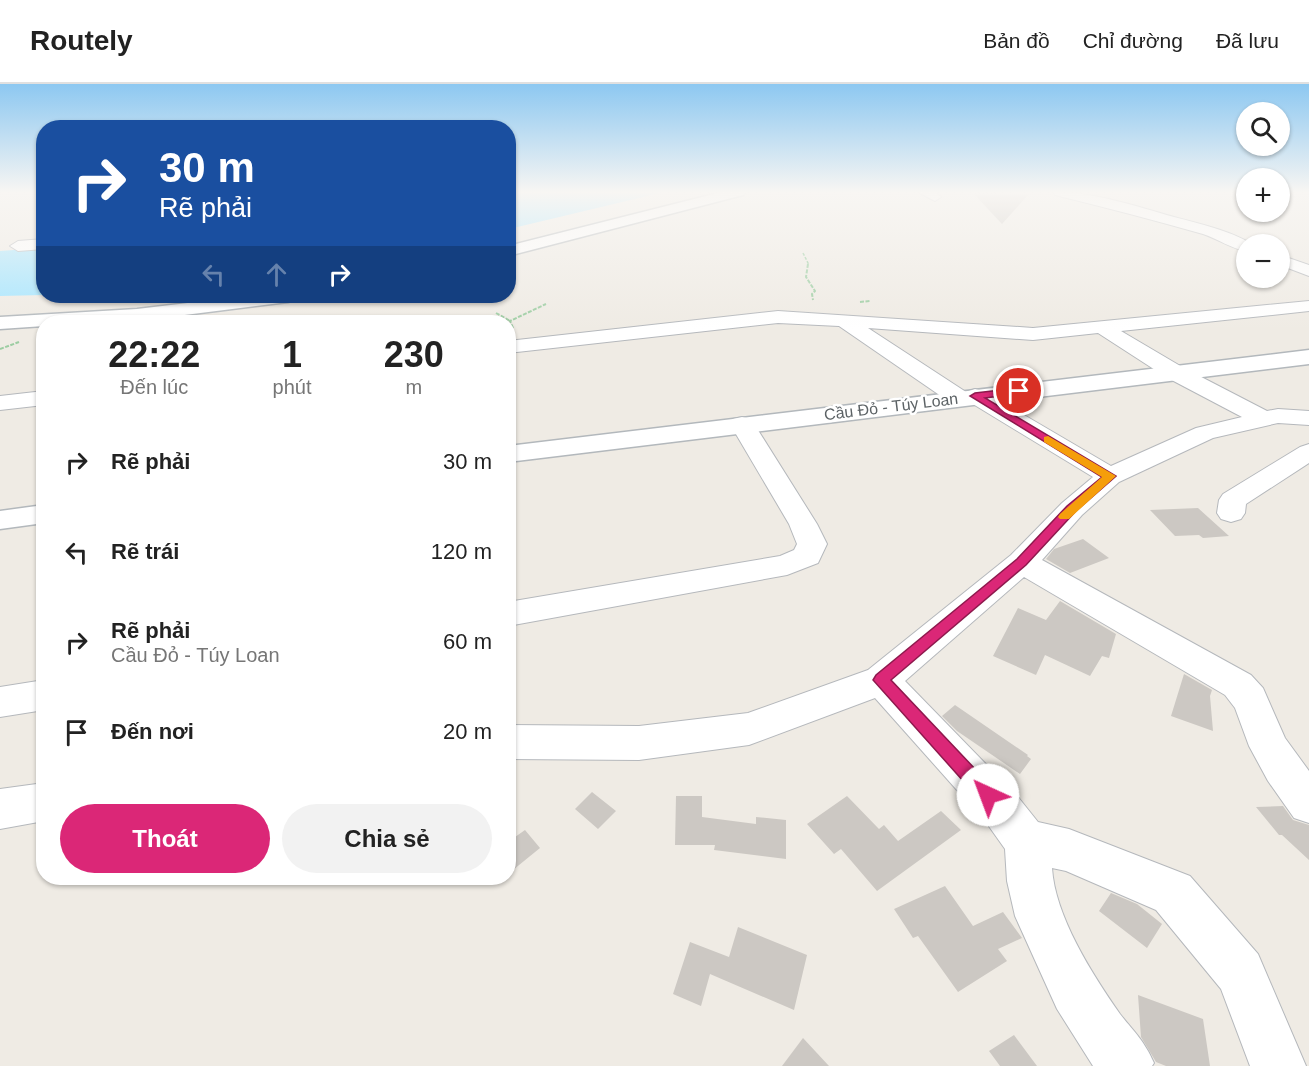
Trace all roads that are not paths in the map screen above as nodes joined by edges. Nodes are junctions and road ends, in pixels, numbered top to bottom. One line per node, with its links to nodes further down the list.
1 (559, 238): 4 (street)
2 (36, 245): 3 (street)
3 (18, 246)
4 (516, 249)
5 (1290, 264): 6 (street)
6 (1309, 271)
7 (232, 303): 9 (street)
8 (1309, 306): 13 (street)
9 (137, 315)
10 (36, 321): 12 (street)
11 (844, 321): 13 (street); 14 (street); 17 (street)
12 (0, 323)
13 (1101, 327): 16 (street)
14 (516, 346)
15 (1309, 357): 16 (street, Cầu Đỏ - Túy Loan)
16 (1174, 372): 17 (street, Cầu Đỏ - Túy Loan); 21 (street)
17 (967, 397): 22 (street, Cầu Đỏ - Túy Loan); 25 (street)
18 (36, 399): 19 (street)
19 (0, 403)
20 (1309, 418): 21 (street)
21 (1263, 419): 25 (street)
22 (742, 424): 23 (street, Cầu Đỏ - Túy Loan); 30 (street)
23 (516, 452)
24 (1309, 452): 26 (street)
25 (1110, 476): 29 (street)
26 (1231, 513)
27 (36, 515): 28 (street)
28 (0, 520)
29 (1022, 562): 31 (street); 36 (street)
30 (516, 613)
31 (881, 680): 34 (street); 38 (street)
32 (36, 696): 33 (street)
33 (0, 702)
34 (516, 742)
35 (36, 803): 37 (street)
36 (1309, 804)
37 (0, 809)
38 (1025, 840): 39 (street); 40 (street)
39 (1126, 1065)
40 (1278, 1066)

